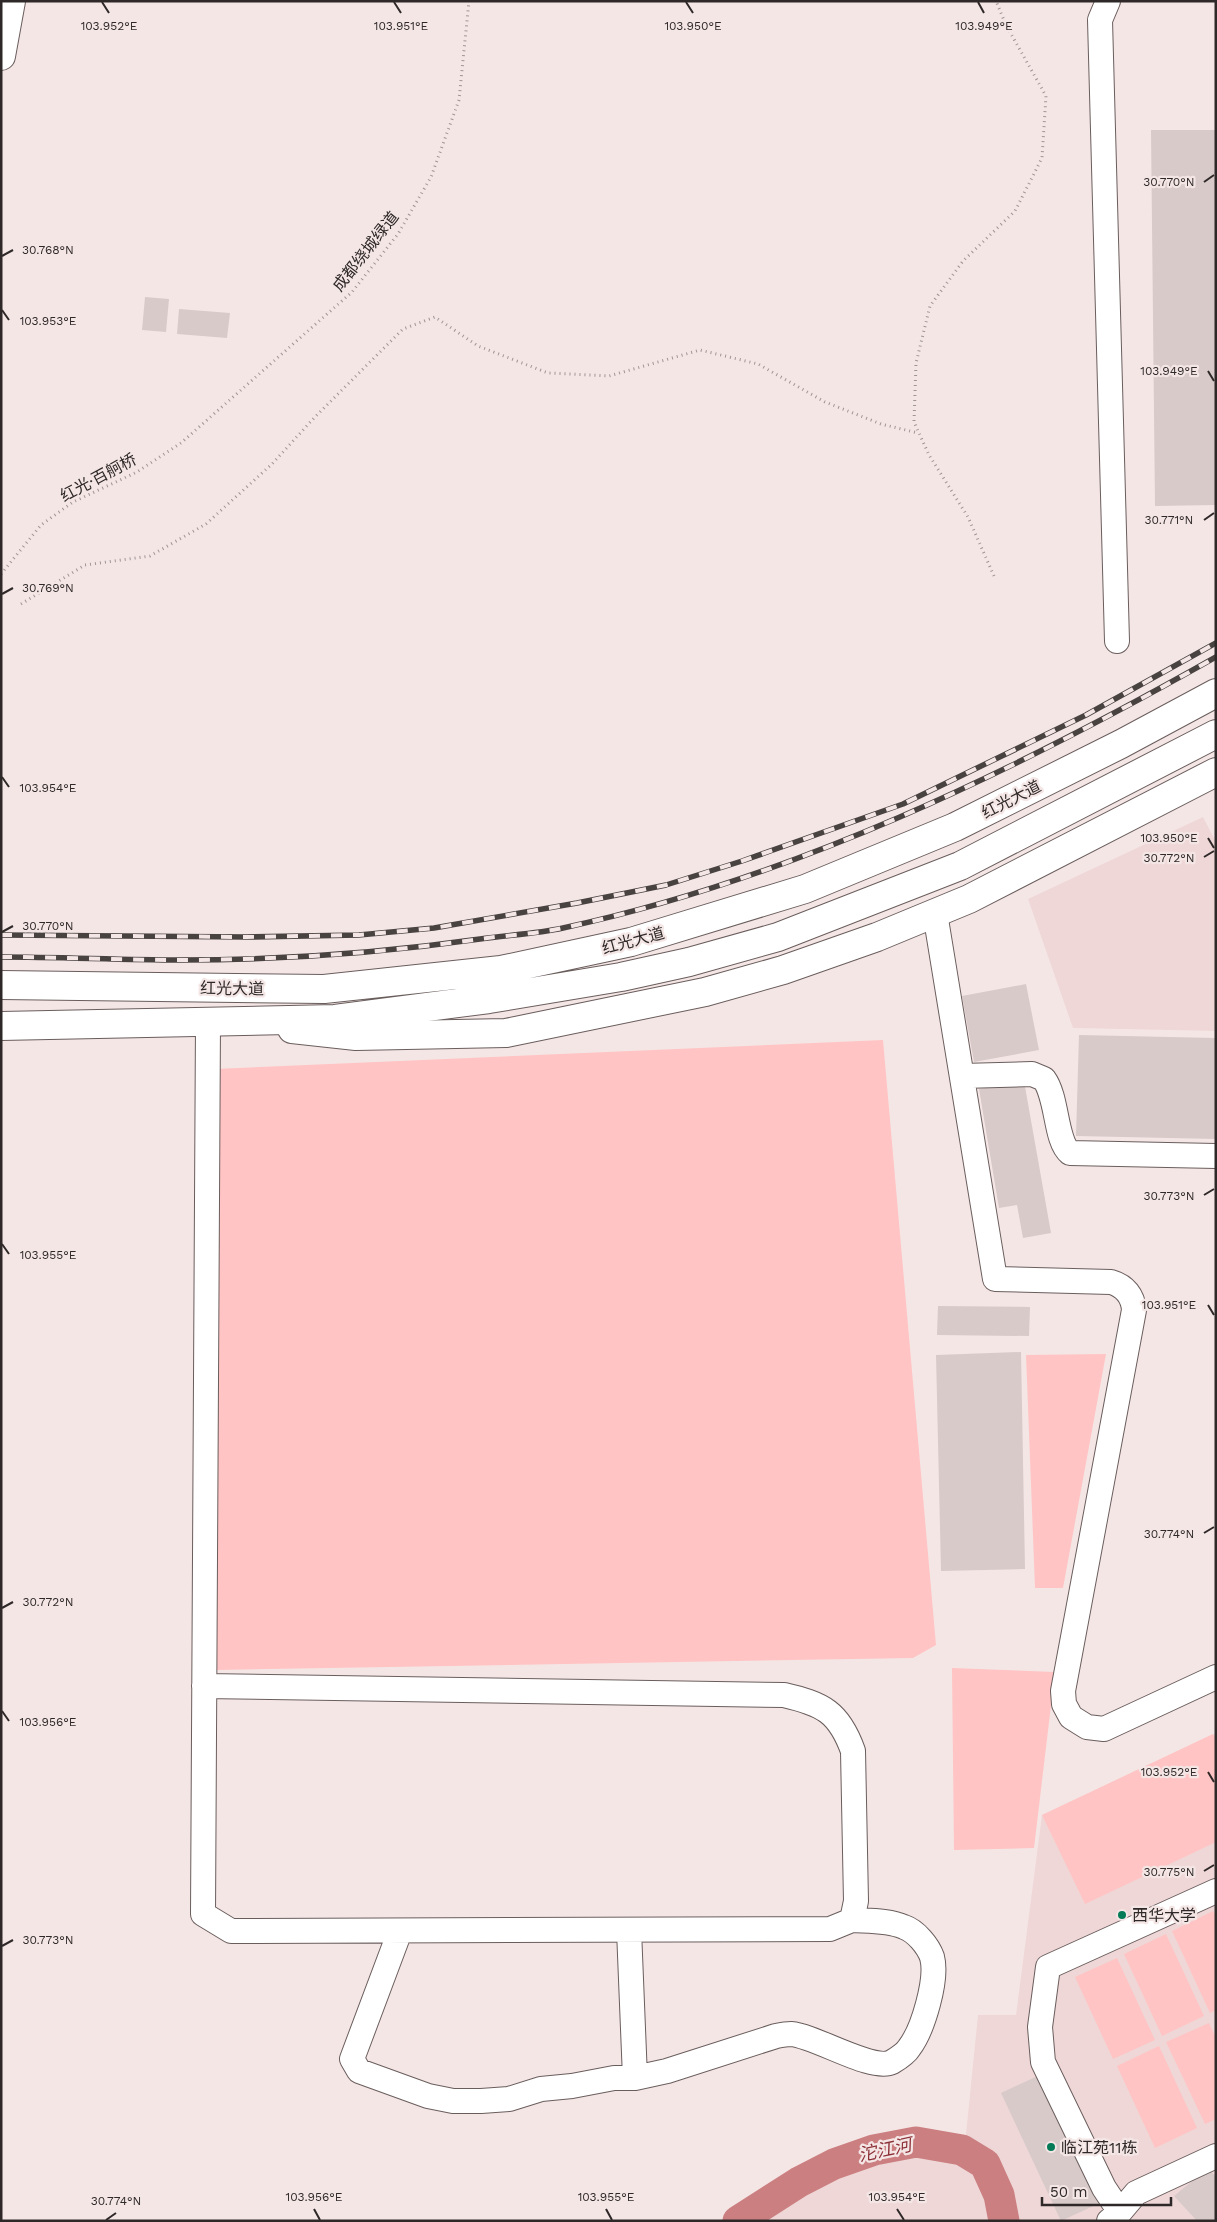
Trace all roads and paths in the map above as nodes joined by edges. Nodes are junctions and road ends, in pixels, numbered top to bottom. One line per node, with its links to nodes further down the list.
1 (11, 1): 5 (main road)
2 (469, 1): 6 (path, 成都绕城绿道)
3 (996, 1): 7 (path)
4 (1108, 1): 11 (street)
5 (1, 56)
6 (216, 412): 8 (path, 红光·百舸桥)
7 (918, 433): 9 (path); 10 (path)
8 (1, 574)
9 (994, 576)
10 (21, 604)
11 (1117, 641)
12 (1216, 693): 16 (main road, 红光大道)
13 (1216, 734): 17 (main road, 红光大道)
14 (1216, 772): 15 (main road)
15 (935, 913): 17 (main road); 19 (street)
16 (1, 985)
17 (218, 1021): 18 (main road, 红光大道); 22 (street)
18 (1, 1026)
19 (962, 1076): 20 (street); 21 (street)
20 (1216, 1156)
21 (1216, 1678)
22 (204, 1686): 24 (street); 26 (street)
23 (1216, 1891): 29 (street)
24 (852, 1920): 25 (street); 27 (street)
25 (629, 1930): 26 (street); 27 (street)
26 (400, 1931): 27 (street)
27 (635, 2078)
28 (1216, 2156): 29 (street)
29 (1114, 2216)

